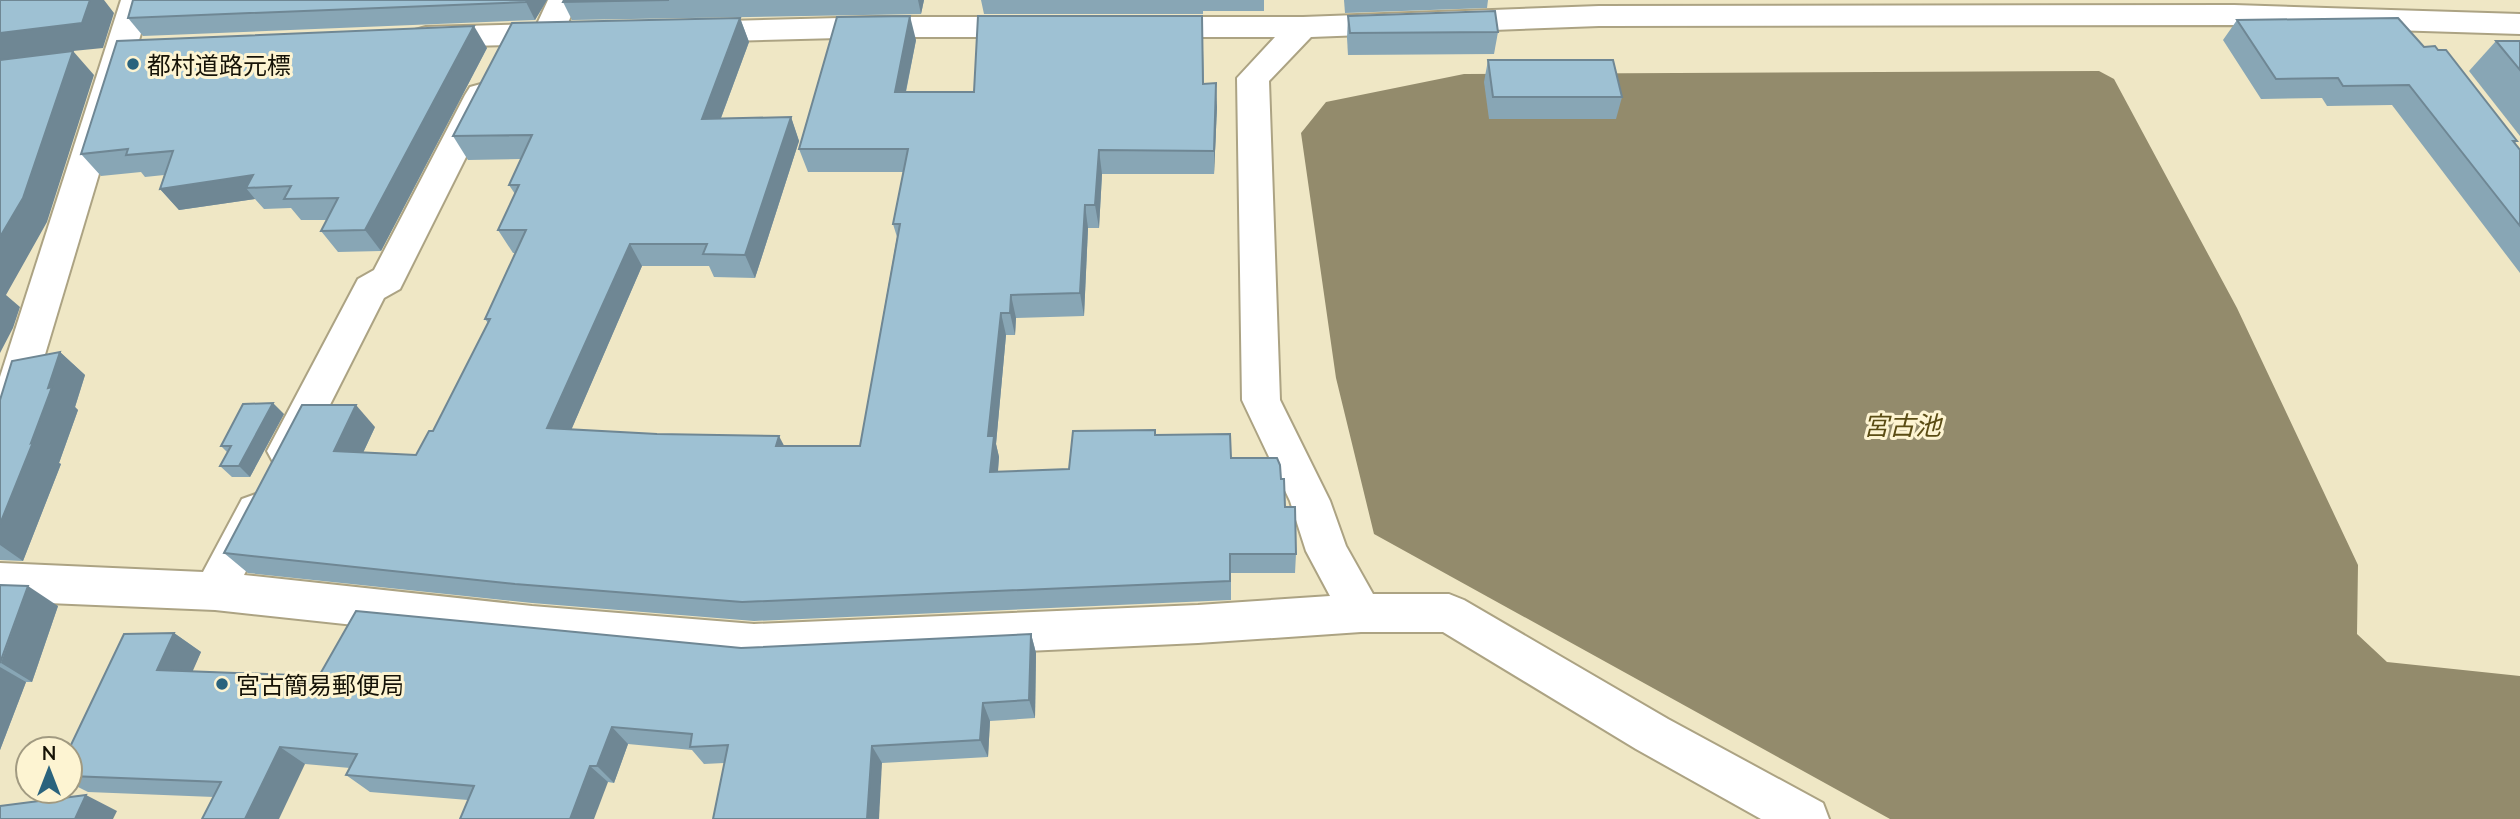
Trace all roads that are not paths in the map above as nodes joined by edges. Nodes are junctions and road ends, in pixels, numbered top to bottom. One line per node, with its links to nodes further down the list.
1 (136, 0): 15 (street)
2 (563, 0): 12 (street)
3 (1597, 8): 4 (street); 5 (street)
4 (1284, 18): 8 (street); 18 (street)
5 (2411, 22): 6 (street); 14 (street)
6 (2520, 24)
7 (1055, 27): 9 (street)
8 (1124, 27)
9 (667, 32)
10 (588, 33): 12 (street)
11 (512, 34): 12 (street); 13 (street); 17 (street)
12 (548, 34)
13 (402, 38)
14 (2436, 55)
15 (0, 438)
16 (0, 582): 17 (street)
17 (215, 591): 18 (street)
18 (1361, 613): 19 (street)
19 (1807, 819)

